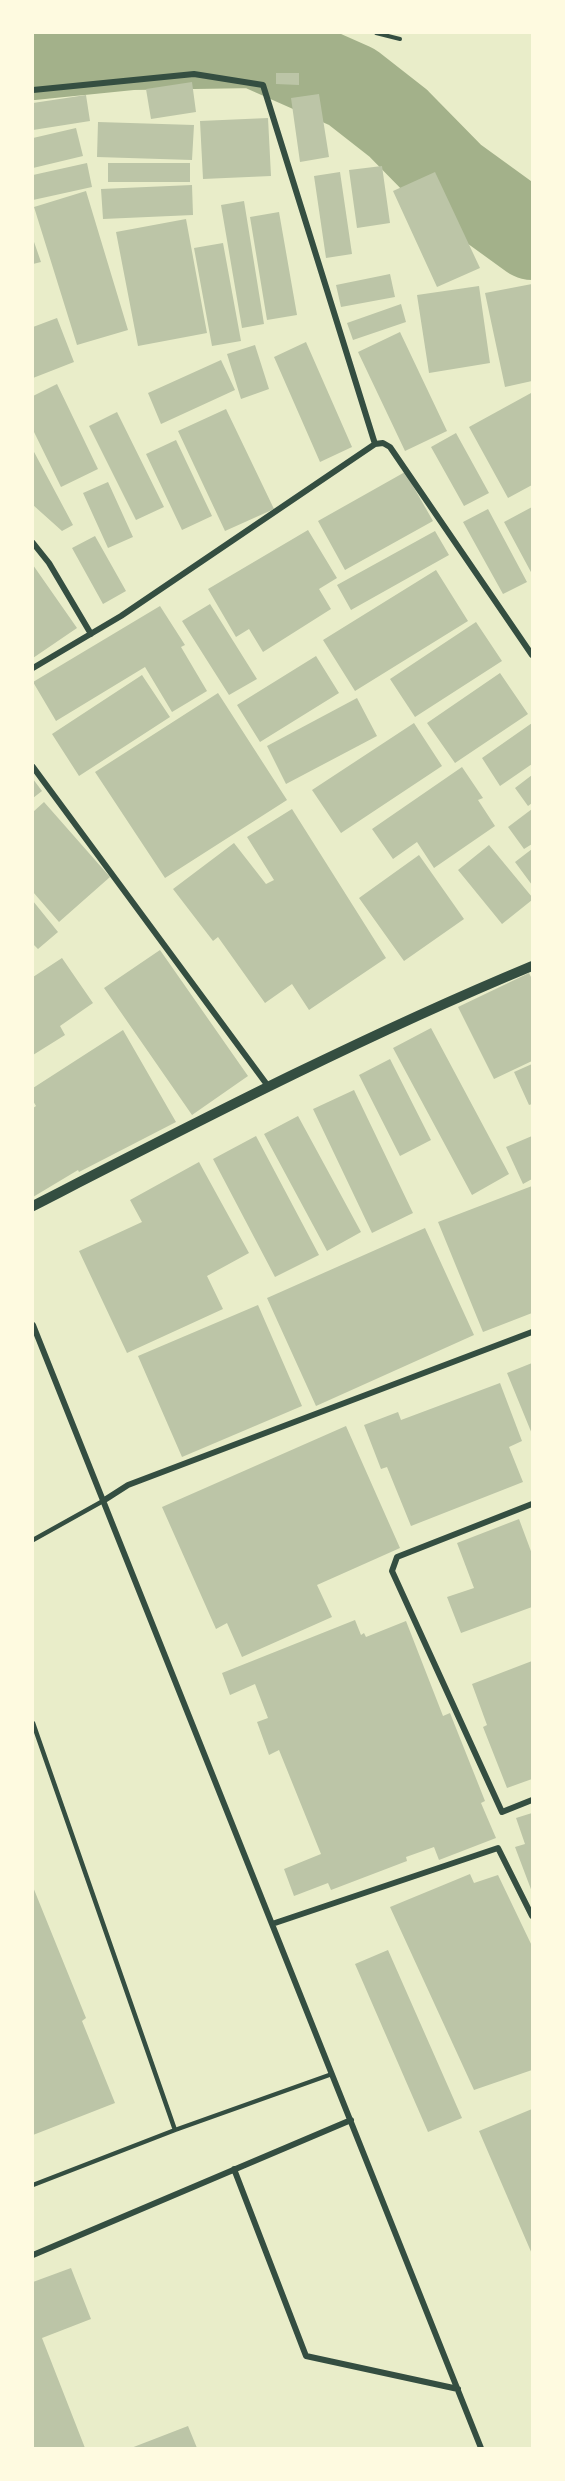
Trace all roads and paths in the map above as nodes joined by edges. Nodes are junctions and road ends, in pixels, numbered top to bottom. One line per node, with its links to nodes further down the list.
1 (376, 33): 2 (path)
2 (400, 39)
3 (33, 90): 4 (street)
4 (379, 444): 6 (street); 7 (street)
5 (33, 543): 6 (street)
6 (91, 634): 8 (street)
7 (532, 655)
8 (33, 668)
9 (33, 766): 11 (street)
10 (532, 966): 11 (street)
11 (268, 1086): 12 (street)
12 (33, 1206)
13 (33, 1325): 15 (street)
14 (532, 1332): 15 (street)
15 (103, 1502): 17 (lane); 21 (street)
16 (532, 1504): 19 (street)
17 (33, 1540)
18 (33, 1723): 24 (lane)
19 (532, 1800)
20 (532, 1916): 21 (street)
21 (272, 1924): 22 (street)
22 (332, 2074): 23 (street); 24 (lane)
23 (351, 2120): 25 (street); 28 (street)
24 (175, 2130): 26 (lane)
25 (234, 2169): 27 (street); 28 (street)
26 (33, 2185)
27 (33, 2255)
28 (458, 2390): 29 (street)
29 (481, 2448)

